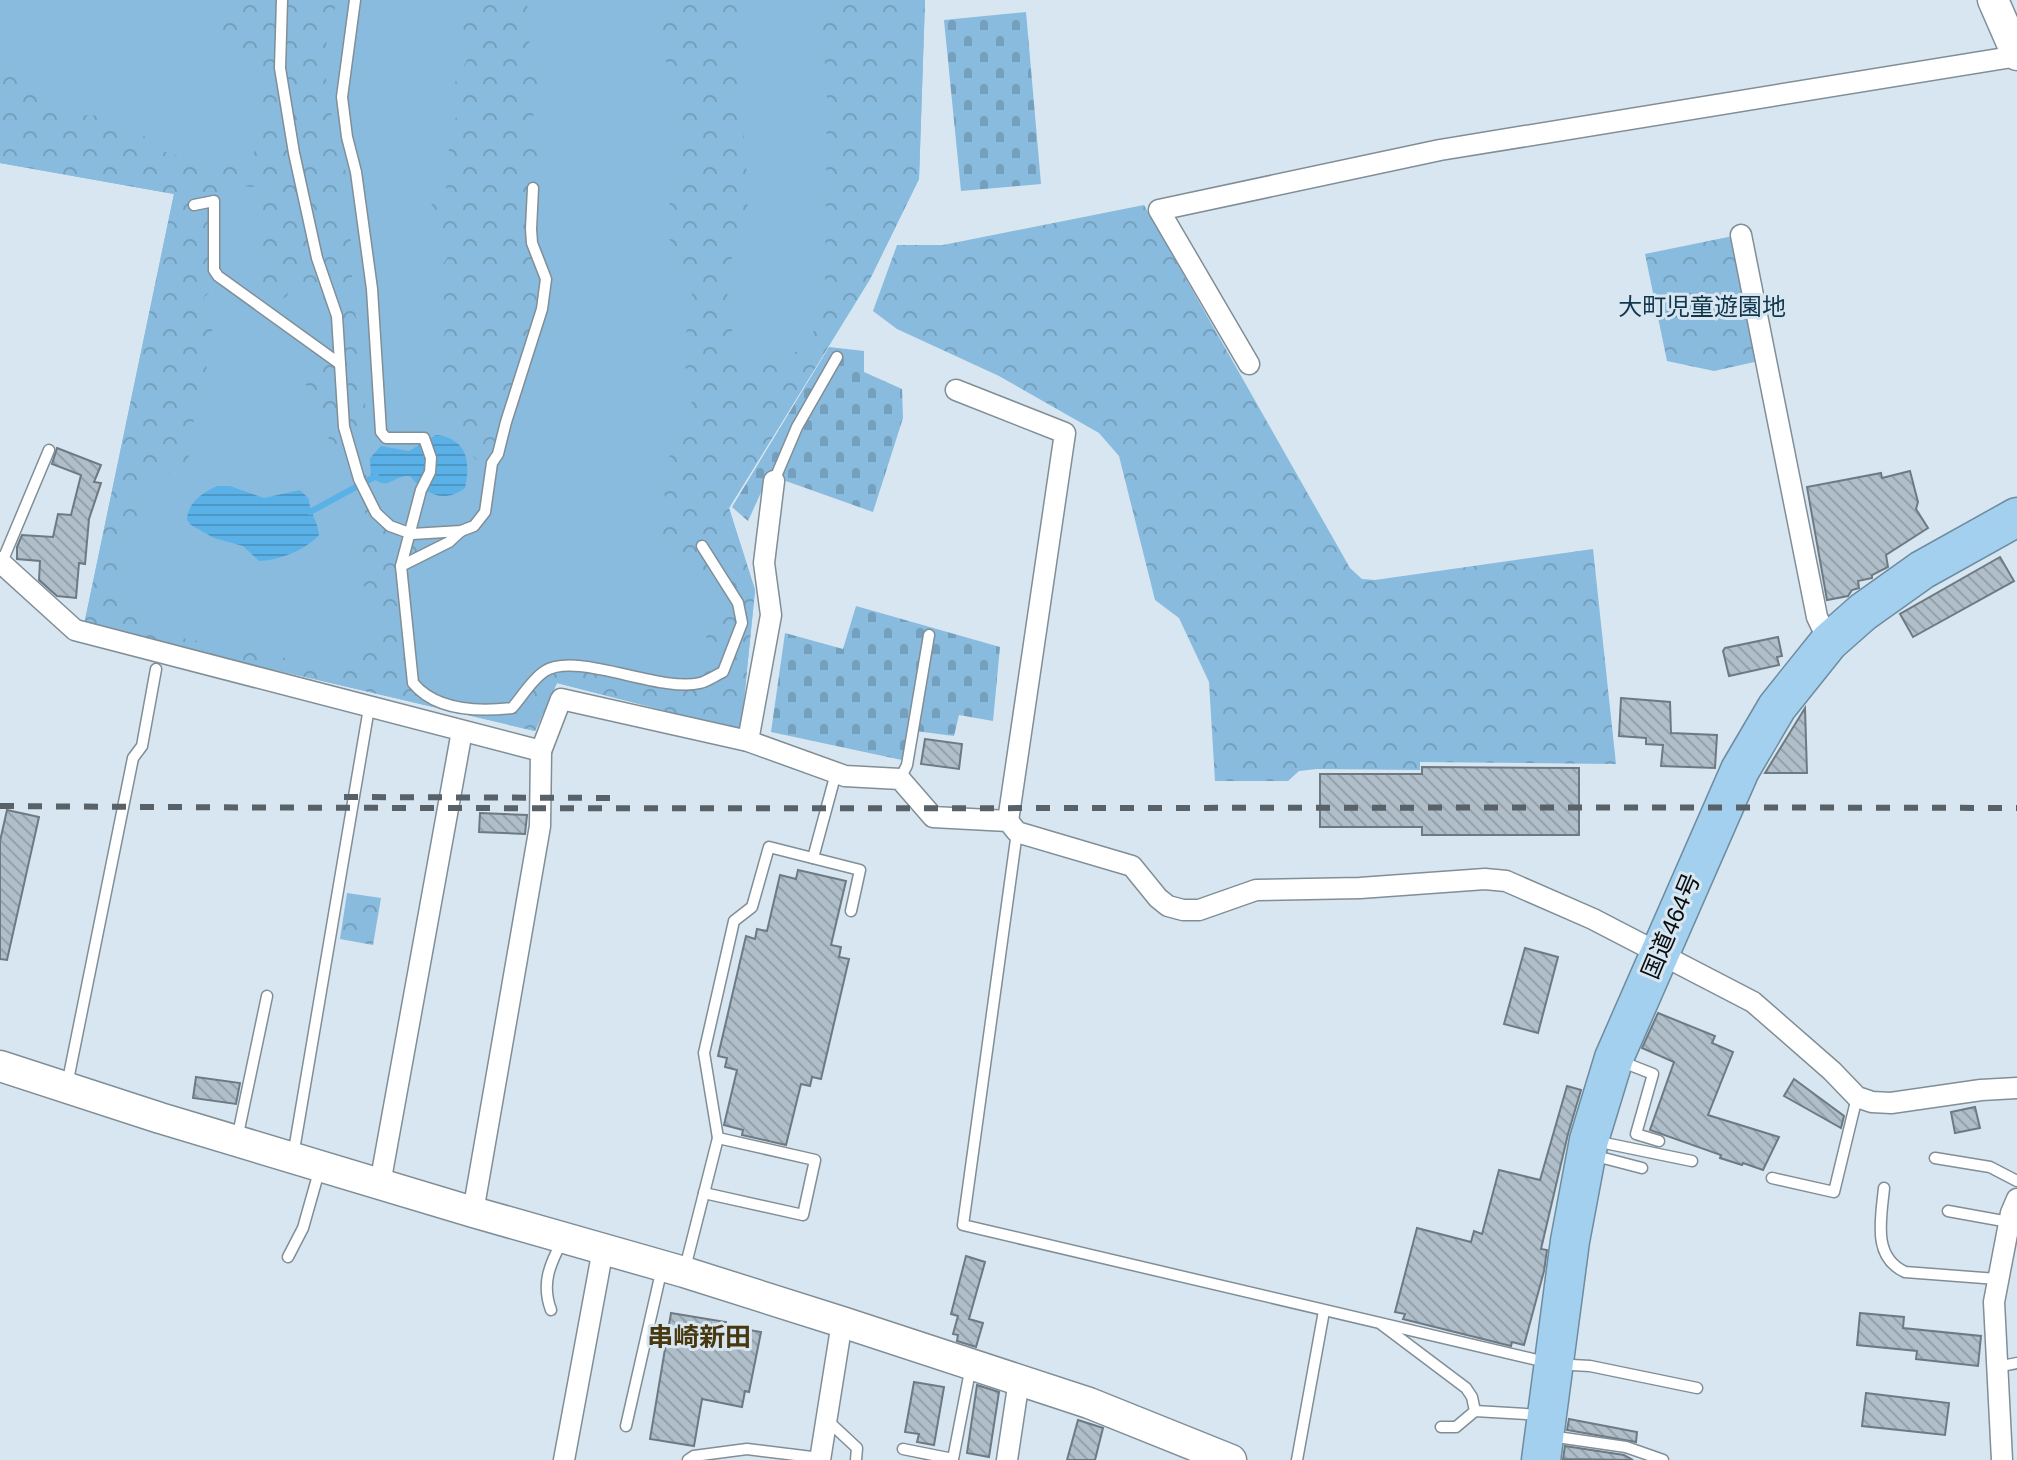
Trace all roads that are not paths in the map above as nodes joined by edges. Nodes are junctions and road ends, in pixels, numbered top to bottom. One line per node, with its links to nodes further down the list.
1 (282, 0): 9 (lane)
2 (355, 0): 16 (lane)
3 (1993, 0): 4 (street)
4 (2017, 55): 10 (street)
5 (533, 188): 15 (lane)
6 (194, 205): 9 (lane)
7 (1741, 235): 21 (street)
8 (837, 357): 13 (lane)
9 (340, 364): 16 (lane)
10 (1249, 364)
11 (956, 390): 29 (street)
12 (49, 450): 18 (lane)
13 (774, 481): 25 (street)
14 (2017, 517): 21 (highway, 国道464号)
15 (461, 531): 16 (lane); 19 (lane)
16 (412, 534): 19 (lane)
17 (702, 546): 19 (lane)
18 (1, 562): 23 (street)
19 (401, 566)
20 (929, 635): 28 (lane)
21 (1829, 642): 32 (highway, 国道464号)
22 (156, 669): 36 (lane)
23 (369, 708): 24 (street); 45 (lane)
24 (462, 731): 26 (street); 49 (street)
25 (748, 741): 26 (street); 27 (street)
26 (541, 751): 54 (street)
27 (836, 773): 28 (street); 30 (lane)
28 (900, 779): 29 (street)
29 (1012, 826): 32 (street); 62 (lane)
30 (813, 858): 31 (lane); 39 (lane)
31 (851, 911)
32 (1659, 954): 34 (highway, 国道464号); 38 (street)
33 (267, 996): 40 (lane)
34 (1614, 1058): 41 (lane); 42 (highway, 国道464号)
35 (0, 1066): 36 (street)
36 (66, 1087): 40 (street)
37 (2017, 1088): 38 (street)
38 (1857, 1097): 47 (lane)
39 (718, 1138): 51 (lane); 51 (lane)
40 (237, 1141): 45 (street)
41 (1659, 1141)
42 (1588, 1147): 44 (lane); 46 (lane); 66 (highway, 国道464号)
43 (1935, 1158): 48 (lane)
44 (1692, 1161)
45 (307, 1162): 49 (street); 58 (lane)
46 (1642, 1168)
47 (1772, 1178)
48 (2017, 1181)
49 (380, 1184): 54 (street)
50 (1884, 1188): 60 (lane)
51 (704, 1193): 59 (lane)
52 (2017, 1199): 55 (street)
53 (1948, 1211): 55 (lane)
54 (473, 1212): 56 (street)
55 (2009, 1222): 60 (street)
56 (564, 1237): 57 (street); 61 (lane)
57 (603, 1249): 59 (street); 77 (street)
58 (288, 1257)
59 (673, 1269): 64 (street); 72 (lane)
60 (1997, 1279): 67 (street)
61 (551, 1310)
62 (1324, 1311): 63 (lane); 82 (lane)
63 (1377, 1321): 66 (lane); 70 (lane)
64 (842, 1322): 65 (street); 71 (street)
65 (971, 1364): 68 (street); 75 (lane)
66 (1554, 1364): 69 (lane); 74 (highway, 国道464号)
67 (2007, 1365): 84 (street)
68 (1019, 1380): 80 (street); 81 (street)
69 (1697, 1388)
70 (1475, 1411): 73 (lane); 74 (lane)
71 (826, 1419): 76 (street); 79 (lane)
72 (626, 1426)
73 (1441, 1427)
74 (1544, 1437): 83 (lane)
75 (903, 1449)
76 (820, 1459): 78 (lane)
77 (564, 1460)
78 (688, 1460)
79 (856, 1460)
80 (1007, 1460)
81 (1231, 1460)
82 (1297, 1460)
83 (1663, 1460)
84 (2002, 1460)

